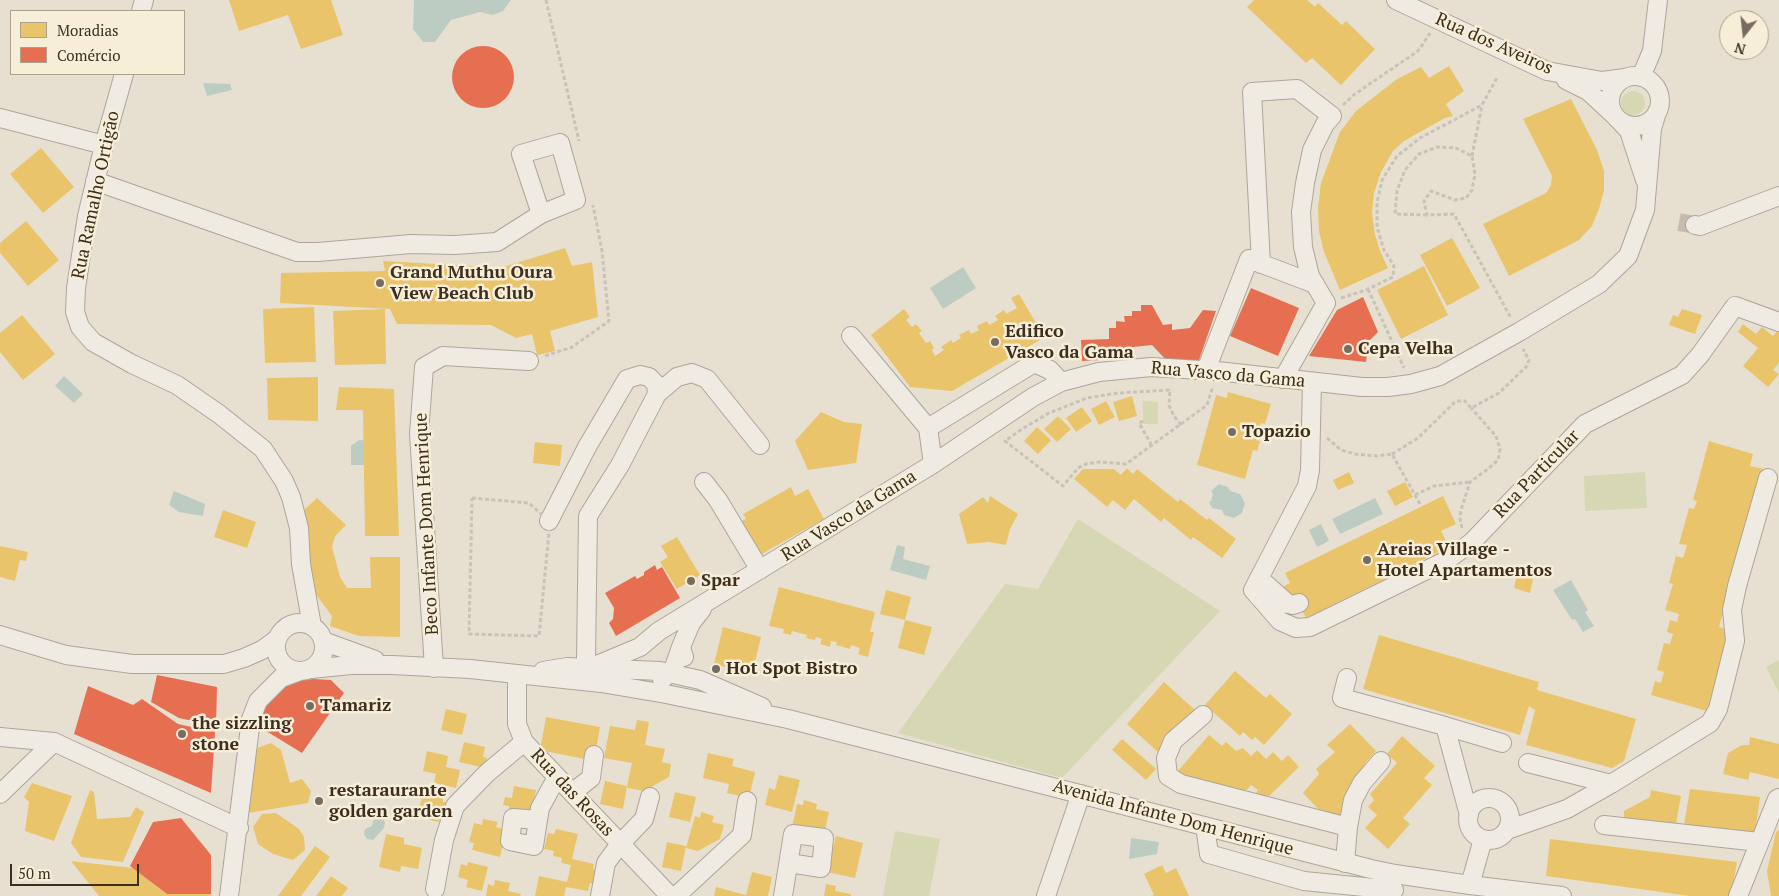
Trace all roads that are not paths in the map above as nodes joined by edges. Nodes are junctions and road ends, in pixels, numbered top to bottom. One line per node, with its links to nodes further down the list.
1 (1396, 0): 3 (street, Rua dos Aveiros)
2 (1658, 0): 5 (street)
3 (1547, 71): 5 (street, Rua dos Aveiros); 7 (street)
4 (124, 75): 9 (street, Rua Ramalho Ortigão)
5 (1633, 77): 6 (street); 7 (street)
6 (1657, 112): 7 (street); 11 (street, Rua Vasco da Gama)
7 (1617, 117): 11 (street, Rua Vasco da Gama)
8 (0, 118): 9 (street)
9 (104, 145): 10 (street, Rua Ramalho Ortigão)
10 (95, 180): 13 (street); 35 (street, Rua Ramalho Ortigão)
11 (1647, 188): 23 (street, Rua Vasco da Gama)
12 (1779, 196): 14 (street)
13 (541, 214)
14 (1695, 225)
15 (1262, 264): 16 (street); 16 (street); 20 (street)
16 (1315, 284): 21 (street)
17 (1779, 322): 32 (street, Rua Particular)
18 (851, 336): 25 (street)
19 (529, 361): 44 (street, Beco Infante Dom Henrique)
20 (1211, 371): 21 (street, Rua Vasco da Gama); 22 (street, Rua Vasco da Gama)
21 (1284, 379): 23 (street, Rua Vasco da Gama)
22 (1061, 382): 25 (street); 27 (street, Rua Vasco da Gama)
23 (1312, 382): 32 (street)
24 (657, 394): 26 (street); 30 (street); 48 (street)
25 (928, 428): 27 (street)
26 (760, 445)
27 (933, 464): 31 (street, Rua Vasco da Gama)
28 (1768, 478): 64 (street)
29 (704, 482): 31 (street)
30 (549, 521)
31 (760, 570): 33 (street, Rua Vasco da Gama)
32 (1259, 578): 34 (street)
33 (707, 603): 39 (street, Rua Vasco da Gama); 40 (street)
34 (1299, 603)
35 (312, 626): 37 (street); 38 (street)
36 (0, 635): 41 (street)
37 (277, 640): 41 (street); 42 (street)
38 (323, 641): 43 (street, Avenida Infante Dom Henrique); 45 (street)
39 (640, 646): 46 (street); 48 (street, Rua Vasco da Gama)
40 (681, 647): 49 (street); 51 (street)
41 (244, 658): 42 (street)
42 (281, 662): 45 (street)
43 (392, 665): 44 (street, Avenida Infante Dom Henrique); 45 (street, Avenida Infante Dom Henrique)
44 (434, 668): 47 (street, Avenida Infante Dom Henrique)
45 (305, 670): 76 (street)
46 (647, 670): 48 (street, Avenida Infante Dom Henrique); 49 (street)
47 (518, 674): 48 (street, Avenida Infante Dom Henrique); 58 (street, Rua das Rosas)
48 (587, 674): 49 (street); 52 (street, Avenida Infante Dom Henrique)
49 (665, 676): 51 (street, Avenida Infante Dom Henrique); 52 (street)
50 (1348, 678): 55 (street)
51 (700, 680): 54 (street, Avenida Infante Dom Henrique)
52 (736, 709): 54 (street, Avenida Infante Dom Henrique)
53 (1203, 715): 75 (street)
54 (788, 719): 67 (street, Avenida Infante Dom Henrique)
55 (1445, 726): 59 (street); 71 (street)
56 (0, 737): 57 (street)
57 (54, 742): 66 (street); 76 (street)
58 (524, 742): 63 (street, Rua das Rosas); 85 (street, Rua das Rosas)
59 (1502, 743)
60 (594, 755): 65 (street)
61 (1381, 760): 75 (street)
62 (1528, 763): 64 (street)
63 (557, 777): 65 (street, Rua das Rosas); 72 (street)
64 (1611, 784): 77 (street)
65 (573, 792): 80 (street, Rua das Rosas)
66 (0, 794)
67 (1081, 794): 74 (street, Avenida Infante Dom Henrique); 91 (street)
68 (650, 797): 80 (street)
69 (1779, 798): 79 (street)
70 (747, 801): 89 (street)
71 (1469, 814): 77 (street); 78 (street)
72 (538, 820)
73 (1604, 825): 79 (street)
74 (1205, 826): 82 (street, Avenida Infante Dom Henrique); 84 (street)
75 (1348, 827): 82 (street)
76 (239, 828): 86 (street)
77 (1508, 830): 78 (street)
78 (1483, 839): 83 (street)
79 (1759, 842): 93 (street)
80 (620, 844): 87 (street, Rua das Rosas); 88 (street, Rua das Rosas)
81 (788, 863): 90 (street)
82 (1346, 863): 84 (street, Avenida Infante Dom Henrique)
83 (1470, 885): 84 (street, Avenida Infante Dom Henrique); 92 (street, Avenida Infante Dom Henrique)
84 (1394, 887)
85 (435, 889)
86 (229, 896)
87 (600, 896)
88 (670, 896)
89 (676, 896)
90 (783, 896)
91 (1046, 896)
92 (1562, 896)
93 (1738, 896)

